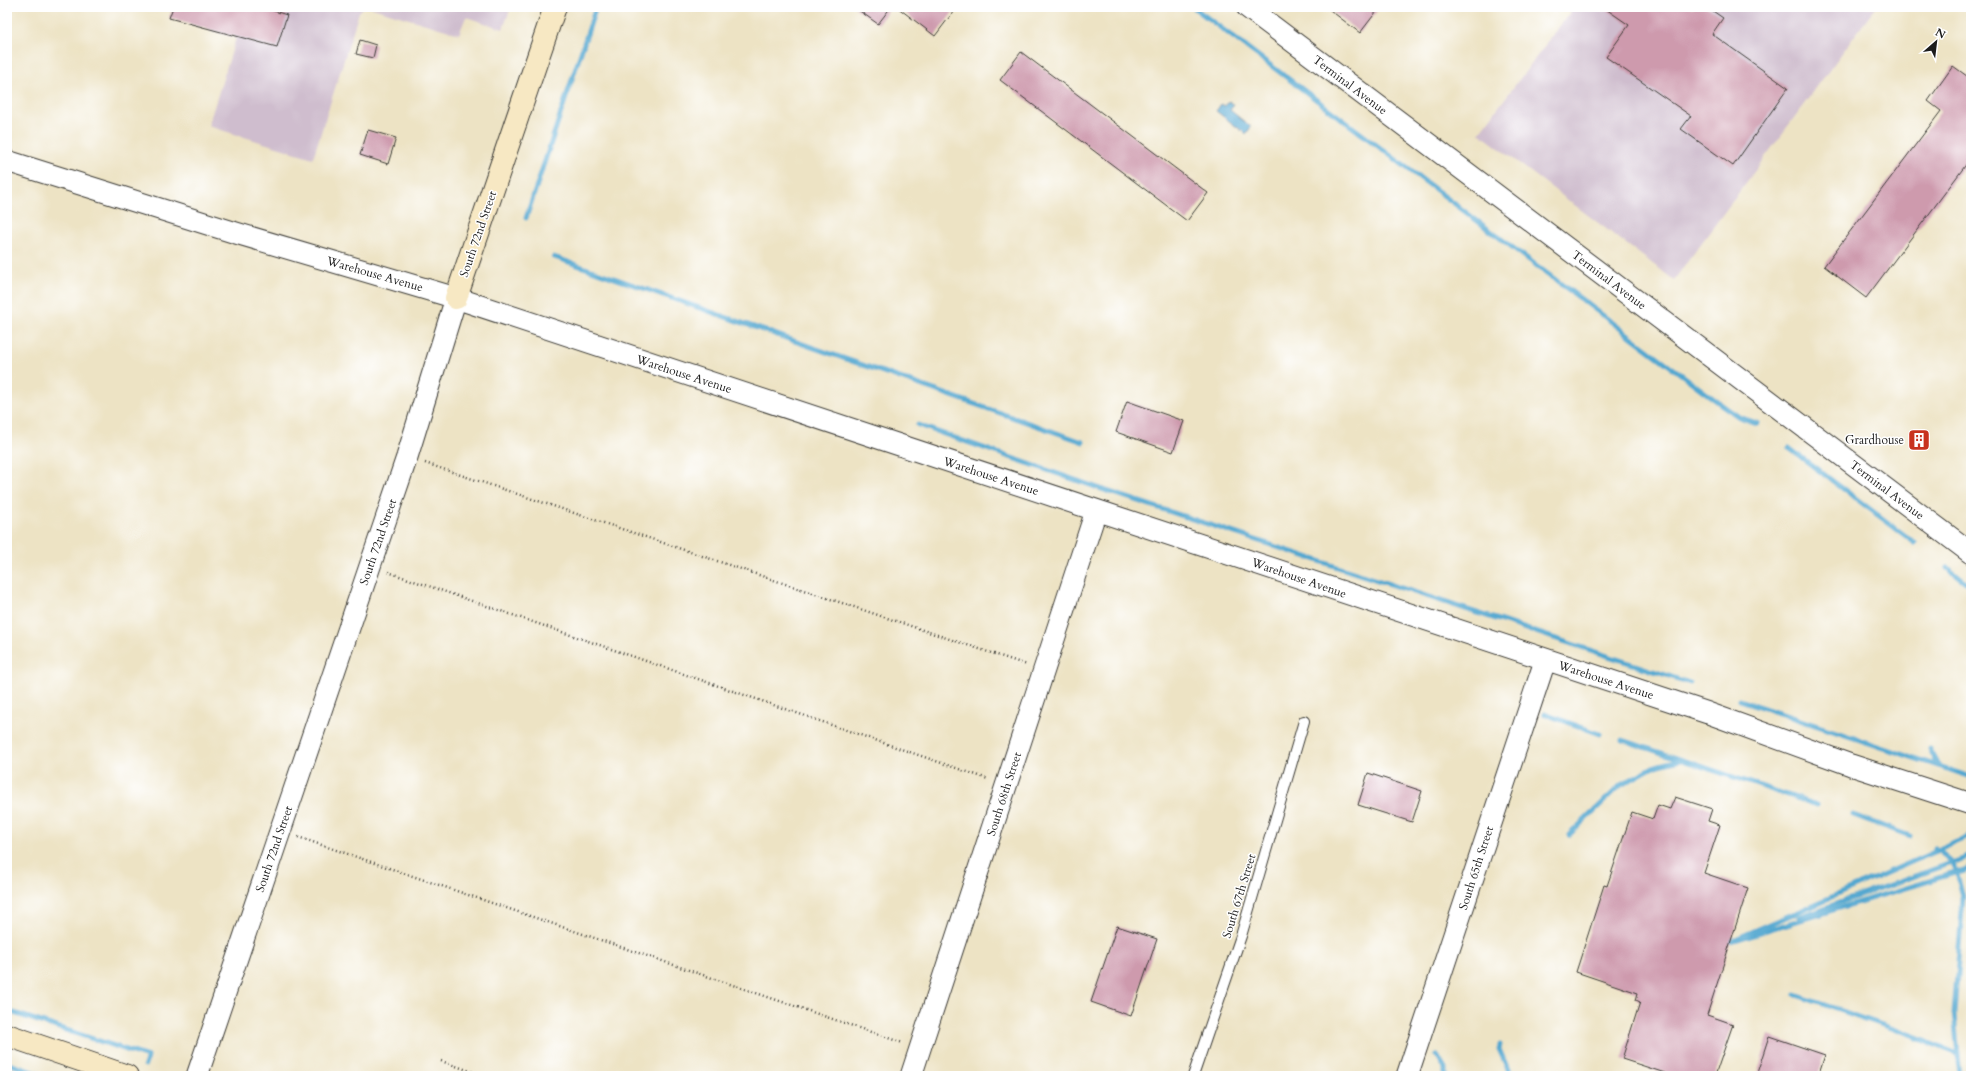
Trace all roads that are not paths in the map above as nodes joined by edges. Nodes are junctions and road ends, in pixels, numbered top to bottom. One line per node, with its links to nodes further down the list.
1 (555, 7): 4 (street, South 72nd Street)
2 (1247, 7): 6 (street, Terminal Avenue)
3 (7, 161): 4 (street, Warehouse Avenue)
4 (456, 298): 5 (street, Warehouse Avenue); 12 (street, South 72nd Street)
5 (1096, 511): 7 (street, Warehouse Avenue); 13 (street, South 68th Street)
6 (1971, 553)
7 (1545, 661): 9 (street, Warehouse Avenue); 15 (street, South 65th Street)
8 (1304, 721): 14 (lane, South 67th Street)
9 (1971, 804)
10 (7, 1035): 11 (street)
11 (126, 1076)
12 (197, 1076)
13 (911, 1076)
14 (1193, 1076)
15 (1407, 1076)

